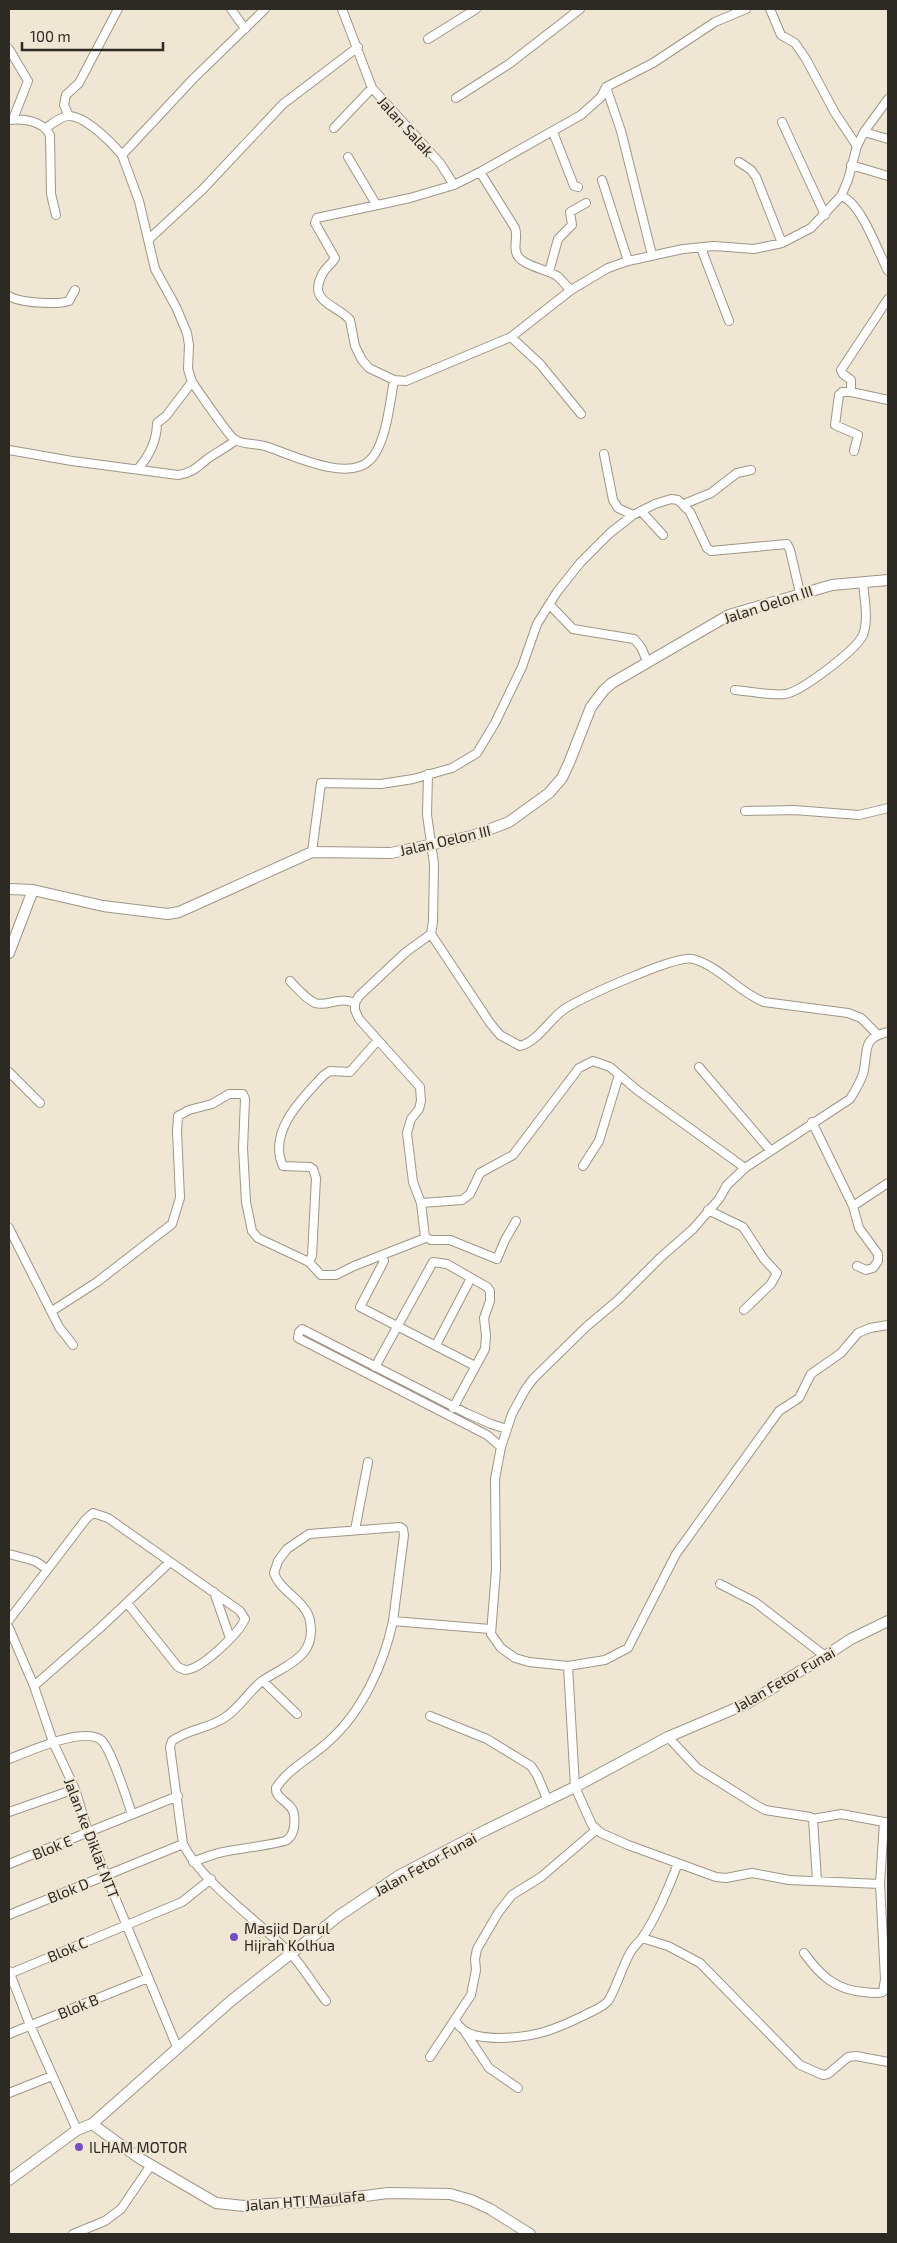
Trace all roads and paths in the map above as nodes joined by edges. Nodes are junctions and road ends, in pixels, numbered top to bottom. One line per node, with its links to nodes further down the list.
1 (118, 9): 17 (street)
2 (231, 9): 9 (street)
3 (265, 9): 9 (street)
4 (342, 9): 11 (street, Jalan Salak)
5 (476, 9): 10 (street)
6 (580, 9): 15 (street)
7 (746, 9): 13 (street)
8 (770, 9): 25 (street)
9 (246, 29): 26 (street)
10 (428, 38)
11 (358, 46): 14 (street, Jalan Salak); 40 (street)
12 (9, 49): 18 (street)
13 (606, 87): 22 (street); 43 (street)
14 (372, 88): 21 (street); 33 (street, Jalan Salak)
15 (456, 98)
16 (888, 99): 23 (street)
17 (69, 116): 20 (street); 26 (street)
18 (11, 119): 20 (street)
19 (782, 122): 39 (street)
20 (46, 128): 38 (street)
21 (334, 128)
22 (553, 132): 30 (street); 34 (street)
23 (864, 132): 24 (street); 25 (street)
24 (888, 139)
25 (857, 146): 29 (street)
26 (122, 155): 40 (street)
27 (348, 157): 36 (street)
28 (739, 162): 41 (street)
29 (851, 165): 31 (street); 35 (street)
30 (480, 172): 33 (street); 46 (street)
31 (888, 176)
32 (602, 180): 44 (street)
33 (454, 185): 36 (street)
34 (578, 187)
35 (841, 196): 39 (street); 45 (street)
36 (376, 204): 53 (street)
37 (586, 204): 46 (street)
38 (56, 215)
39 (825, 215): 41 (street)
40 (149, 239): 54 (street)
41 (782, 243): 42 (street)
42 (701, 248): 43 (street); 51 (street)
43 (652, 255): 44 (street)
44 (628, 261): 48 (street)
45 (888, 271)
46 (549, 272): 48 (street)
47 (76, 290): 49 (street)
48 (571, 290): 52 (street)
49 (9, 296)
50 (887, 301): 55 (street)
51 (729, 321)
52 (511, 337): 53 (street); 57 (street)
53 (394, 380): 58 (street)
54 (192, 382): 58 (street); 62 (street)
55 (851, 392): 56 (street); 60 (street)
56 (888, 400)
57 (581, 414)
58 (236, 440): 62 (street)
59 (9, 450): 62 (street)
60 (854, 451)
61 (604, 454): 66 (street)
62 (138, 469)
63 (751, 470): 64 (street)
64 (684, 504): 65 (street); 70 (street)
65 (641, 511): 66 (street); 67 (street)
66 (633, 515): 71 (street)
67 (663, 535)
68 (888, 580): 69 (street, Jalan Oelon III)
69 (864, 582): 70 (street, Jalan Oelon III); 73 (street)
70 (800, 593): 72 (street, Jalan Oelon III)
71 (550, 604): 72 (street); 74 (street)
72 (647, 661): 77 (street, Jalan Oelon III)
73 (735, 690)
74 (428, 774): 77 (street); 78 (street)
75 (888, 808): 76 (street)
76 (745, 811)
77 (432, 845): 78 (street, Jalan Oelon III); 81 (street)
78 (312, 852): 80 (street, Jalan Oelon III)
79 (9, 889): 80 (street, Jalan Oelon III)
80 (33, 890): 82 (street)
81 (431, 934): 84 (street); 86 (street)
82 (9, 953)
83 (290, 981): 84 (street)
84 (355, 1003): 87 (street)
85 (888, 1032): 86 (street)
86 (876, 1034): 92 (street)
87 (378, 1040): 97 (street); 104 (street)
88 (699, 1067): 93 (street)
89 (9, 1072): 91 (street)
90 (619, 1076): 94 (street); 95 (street); 97 (street)
91 (40, 1103)
92 (812, 1122): 93 (street); 98 (street)
93 (770, 1150): 95 (street)
94 (583, 1166)
95 (745, 1168): 99 (street)
96 (888, 1183): 98 (street)
97 (421, 1203): 102 (street)
98 (853, 1206): 105 (street)
99 (708, 1210): 107 (street); 118 (street)
100 (516, 1220): 102 (street)
101 (9, 1228): 108 (street)
102 (424, 1237): 104 (street)
103 (384, 1261): 110 (street)
104 (309, 1262): 108 (street)
105 (857, 1266)
106 (471, 1278): 110 (street); 112 (street); 113 (street)
107 (744, 1310)
108 (52, 1311): 111 (street)
109 (888, 1325): 135 (street)
110 (398, 1326): 112 (street); 114 (street)
111 (73, 1345)
112 (436, 1345): 113 (street)
113 (475, 1366): 116 (street)
114 (375, 1367): 115 (street); 115 (street); 116 (street)
115 (370, 1375): 117 (street)
116 (454, 1406): 117 (street); 118 (street)
117 (448, 1417): 119 (street)
118 (507, 1429): 119 (street)
119 (501, 1447): 132 (street)
120 (368, 1462): 121 (street)
121 (355, 1530): 129 (street); 136 (street)
122 (9, 1554): 124 (street)
123 (170, 1562): 124 (street); 126 (street); 127 (street)
124 (47, 1569): 128 (street)
125 (720, 1584): 134 (street)
126 (214, 1592): 133 (street); 133 (street)
127 (127, 1604): 133 (street); 137 (street)
128 (9, 1620)
129 (393, 1621): 132 (street); 154 (street)
130 (888, 1621): 134 (street, Jalan Fetor Funai)
131 (9, 1628): 137 (street, Jalan ke Diklat NTT)
132 (490, 1629): 135 (street)
133 (230, 1638)
134 (826, 1656): 140 (street, Jalan Fetor Funai)
135 (568, 1666): 143 (street)
136 (263, 1681): 138 (street); 145 (street)
137 (34, 1686): 141 (street, Jalan ke Diklat NTT)
138 (297, 1714)
139 (430, 1716): 146 (street)
140 (668, 1737): 143 (street, Jalan Fetor Funai); 149 (street)
141 (53, 1742): 142 (street); 144 (street, Jalan ke Diklat NTT); 148 (street)
142 (9, 1759)
143 (575, 1788): 146 (street, Jalan Fetor Funai); 151 (street)
144 (75, 1789): 147 (street); 152 (street, Jalan ke Diklat NTT)
145 (178, 1796): 148 (street, Blok E); 153 (street)
146 (548, 1800): 165 (street, Jalan Fetor Funai)
147 (9, 1812)
148 (132, 1814): 152 (street, Blok E)
149 (813, 1819): 150 (street); 159 (street)
150 (886, 1822): 160 (street)
151 (596, 1830): 155 (street); 170 (street)
152 (88, 1832): 156 (street, Blok E); 157 (street, Jalan ke Diklat NTT)
153 (183, 1844): 154 (street); 157 (street, Blok D)
154 (193, 1862): 158 (street)
155 (678, 1863): 159 (street); 163 (street)
156 (9, 1864)
157 (106, 1875): 161 (street, Blok D); 162 (street, Jalan ke Diklat NTT)
158 (211, 1879): 162 (street, Blok C); 165 (street)
159 (817, 1881): 160 (street)
160 (880, 1884): 168 (street)
161 (9, 1915)
162 (126, 1925): 166 (street, Blok C); 167 (street, Jalan ke Diklat NTT)
163 (642, 1938): 172 (street); 176 (street)
164 (804, 1953): 168 (street)
165 (292, 1955): 169 (street); 174 (street, Jalan Fetor Funai)
166 (9, 1973): 171 (street)
167 (148, 1978): 171 (street, Blok B); 174 (street, Jalan ke Diklat NTT)
168 (887, 1990)
169 (326, 2001)
170 (455, 2020): 172 (street); 175 (street)
171 (30, 2025): 173 (street, Blok B); 177 (street)
172 (465, 2032): 178 (street)
173 (9, 2034)
174 (177, 2046): 180 (street, Jalan Fetor Funai)
175 (430, 2057)
176 (888, 2062)
177 (52, 2076): 179 (street); 181 (street)
178 (518, 2088)
179 (9, 2093)
180 (92, 2124): 181 (street, Jalan Fetor Funai); 182 (street, Jalan HTI Maulafa)
181 (77, 2130): 183 (street, Jalan Fetor Funai)
182 (151, 2166): 184 (street); 186 (street, Jalan HTI Maulafa)
183 (9, 2180)
184 (90, 2231): 185 (street)
185 (73, 2234)
186 (530, 2234)

